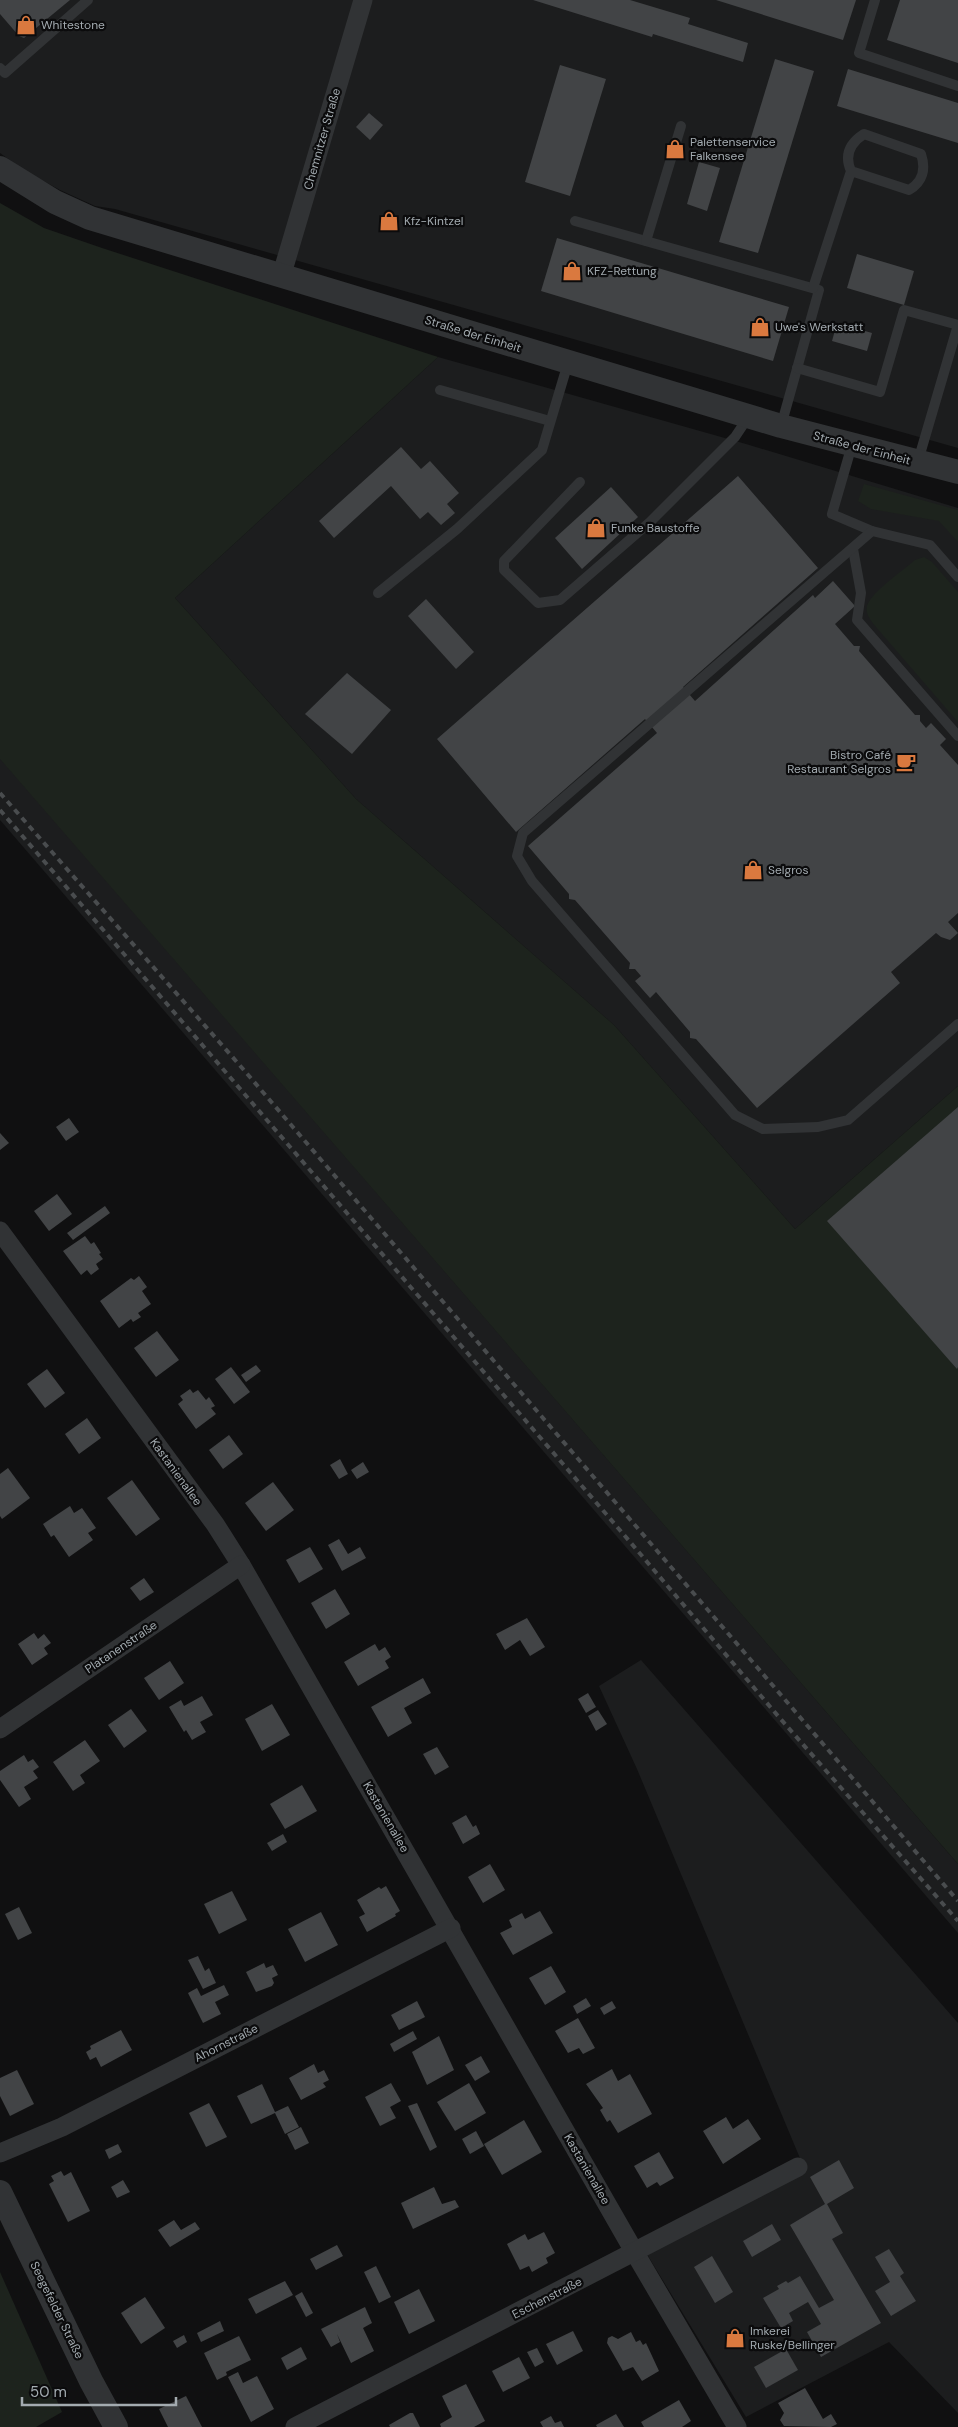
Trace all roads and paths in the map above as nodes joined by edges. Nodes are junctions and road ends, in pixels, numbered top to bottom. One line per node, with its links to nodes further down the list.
1 (88, 0): 4 (lane)
2 (363, 0): 11 (street, Chemnitzer Straße)
3 (875, 0): 5 (lane)
4 (0, 68)
5 (958, 86)
6 (681, 126): 10 (lane)
7 (0, 168): 11 (street, Straße der Einheit)
8 (851, 171): 8 (lane); 12 (lane)
9 (575, 221): 10 (lane)
10 (646, 241): 12 (lane)
11 (281, 277): 13 (street, Straße der Einheit)
12 (813, 288): 14 (lane)
13 (568, 363): 16 (street, Straße der Einheit); 17 (lane)
14 (798, 368): 18 (lane); 20 (lane)
15 (440, 390): 17 (lane)
16 (749, 416): 18 (street, Straße der Einheit); 22 (lane)
17 (550, 421): 26 (lane)
18 (781, 426): 19 (street, Straße der Einheit)
19 (852, 445): 20 (street, Straße der Einheit); 23 (lane)
20 (917, 462): 21 (street, Straße der Einheit)
21 (958, 472)
22 (580, 482)
23 (872, 531): 24 (lane); 25 (lane)
24 (853, 549): 27 (lane); 28 (lane)
25 (958, 577)
26 (378, 593)
27 (958, 736)
28 (958, 1024)
29 (0, 1231): 30 (street, Kastanienallee)
30 (241, 1564): 31 (street, Platanenstraße); 32 (street, Kastanienallee)
31 (0, 1729)
32 (451, 1928): 33 (street, Ahornstraße); 36 (street, Kastanienallee)
33 (0, 2153)
34 (798, 2167): 36 (street, Eschenstraße)
35 (0, 2192): 37 (street, Seegefelder Straße)
36 (635, 2254): 38 (street, Eschenstraße); 39 (street, Kastanienallee)
37 (116, 2427)
38 (296, 2427)
39 (738, 2427)

